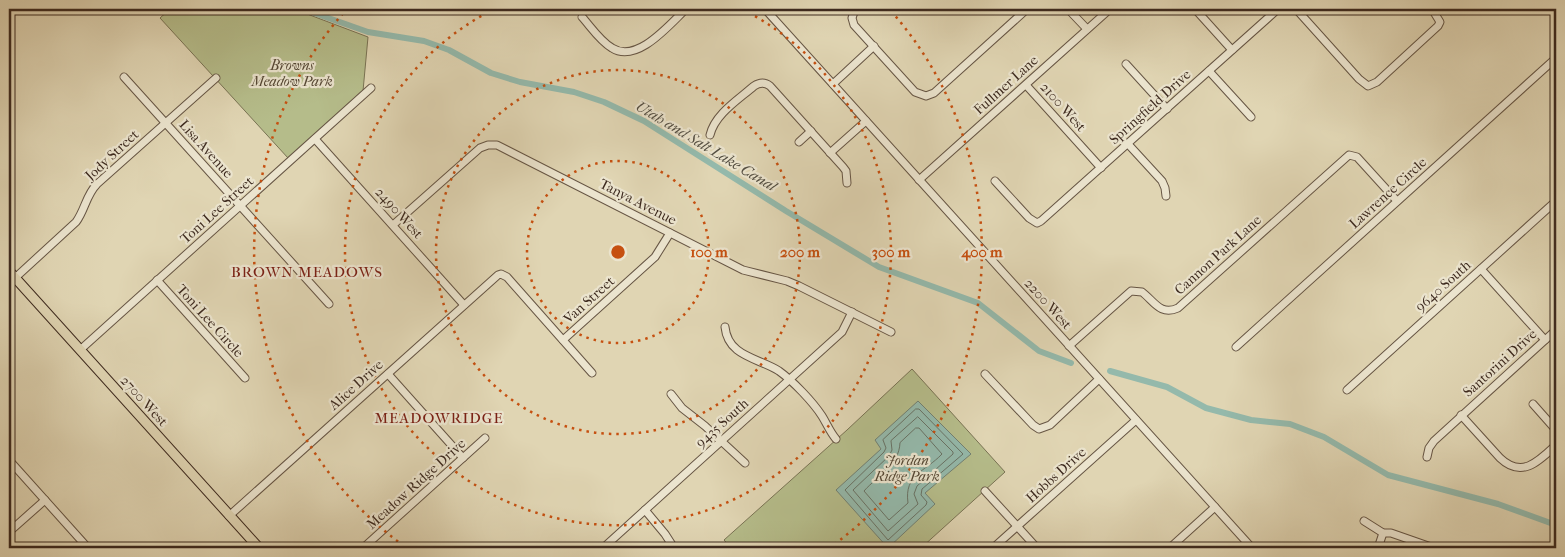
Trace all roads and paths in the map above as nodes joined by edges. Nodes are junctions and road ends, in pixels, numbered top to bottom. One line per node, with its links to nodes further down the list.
1 (686, 9): 11 (street)
2 (765, 9): 20 (street, 2200 West)
3 (855, 9): 13 (street)
4 (1027, 9): 13 (street)
5 (1068, 9): 12 (street)
6 (1110, 9): 12 (street, Fullmer Lane)
7 (1195, 9): 14 (street)
8 (1278, 9): 14 (street, Springfield Drive)
9 (1296, 9): 10 (street)
10 (1432, 9)
11 (582, 17)
12 (1087, 29): 21 (street, Fullmer Lane)
13 (874, 46): 20 (street)
14 (1232, 50): 17 (street, Springfield Drive)
15 (1556, 58): 38 (street, Lawrence Circle)
16 (1126, 64): 23 (street)
17 (1209, 71): 23 (street, Springfield Drive); 24 (street)
18 (124, 77): 26 (street, Lisa Avenue)
19 (216, 78): 26 (street, Jody Street)
20 (833, 84): 25 (street, 2200 West)
21 (1026, 84): 33 (street, 2100 West); 34 (street, Fullmer Lane)
22 (371, 88): 29 (street, Toni Lee Street)
23 (1167, 109): 31 (street, Springfield Drive)
24 (1251, 117)
25 (866, 121): 32 (street); 34 (street, 2200 West)
26 (166, 123): 40 (street, Lisa Avenue); 44 (street, Jody Street)
27 (811, 131): 28 (street); 30 (street); 32 (street)
28 (710, 135)
29 (315, 139): 40 (street, Toni Lee Street); 41 (street, 2490 West)
30 (799, 142)
31 (1128, 144): 33 (street, Springfield Drive); 37 (street)
32 (830, 153): 36 (street)
33 (1101, 168): 35 (street, Springfield Drive)
34 (919, 180): 54 (street, 2200 West)
35 (995, 181)
36 (847, 183)
37 (1166, 196)
38 (1397, 201): 54 (street, Cannon Park Lane); 55 (street, Lawrence Circle)
39 (1556, 201): 43 (street, 9640 South)
40 (240, 206): 45 (street, Toni Lee Street); 46 (street, Lisa Avenue)
41 (393, 225): 42 (street, Tanya Avenue); 47 (street, 2490 West)
42 (670, 233): 48 (street, Tanya Avenue); 52 (street, Van Street)
43 (1481, 269): 53 (street); 63 (street, 9640 South)
44 (12, 275): 56 (main road, 2700 West)
45 (157, 280): 56 (street, Toni Lee Street); 60 (street, Toni Lee Circle)
46 (328, 304)
47 (464, 305): 52 (street, Alice Drive); 58 (street, Alice Drive)
48 (852, 312): 51 (street, Tanya Avenue); 62 (street, 9435 South)
49 (725, 327): 62 (street)
50 (1556, 330): 53 (street, Santorini Drive)
51 (891, 332)
52 (563, 340): 57 (street)
53 (1545, 340): 66 (street, Santorini Drive)
54 (1069, 346): 61 (street, 2200 West)
55 (1236, 347)
56 (80, 350): 81 (main road, 2700 West)
57 (592, 373)
58 (388, 374): 74 (street); 81 (street, Alice Drive)
59 (985, 374): 61 (street)
60 (245, 378)
61 (1100, 379): 67 (street, 2200 West)
62 (789, 380): 70 (street); 71 (street, 9435 South)
63 (1347, 390)
64 (671, 394): 71 (street)
65 (1533, 404): 68 (street)
66 (1461, 416): 72 (street); 73 (street, Santorini Drive)
67 (1136, 420): 79 (street, 2200 West); 83 (street, Hobbs Drive)
68 (1556, 430)
69 (485, 438): 74 (street, Meadow Ridge Drive)
70 (836, 439)
71 (721, 441): 76 (street); 80 (street, 9435 South)
72 (1556, 445)
73 (1427, 457)
74 (464, 458): 88 (street, Meadow Ridge Drive)
75 (9, 460): 78 (street)
76 (744, 463)
77 (985, 491): 83 (street)
78 (45, 500): 84 (street); 86 (street)
79 (1215, 507): 93 (street); 94 (street, 2200 West)
80 (645, 510): 89 (street, 9435 South); 90 (street)
81 (229, 516): 87 (main road, 2700 West)
82 (1364, 521): 85 (street)
83 (1017, 526): 91 (street, Hobbs Drive); 92 (street)
84 (9, 532)
85 (1383, 533): 95 (street); 96 (street)
86 (88, 548)
87 (259, 548)
88 (363, 548)
89 (603, 548)
90 (674, 548)
91 (993, 548)
92 (1037, 548)
93 (1176, 548)
94 (1252, 548)
95 (1378, 548)
96 (1434, 548)

